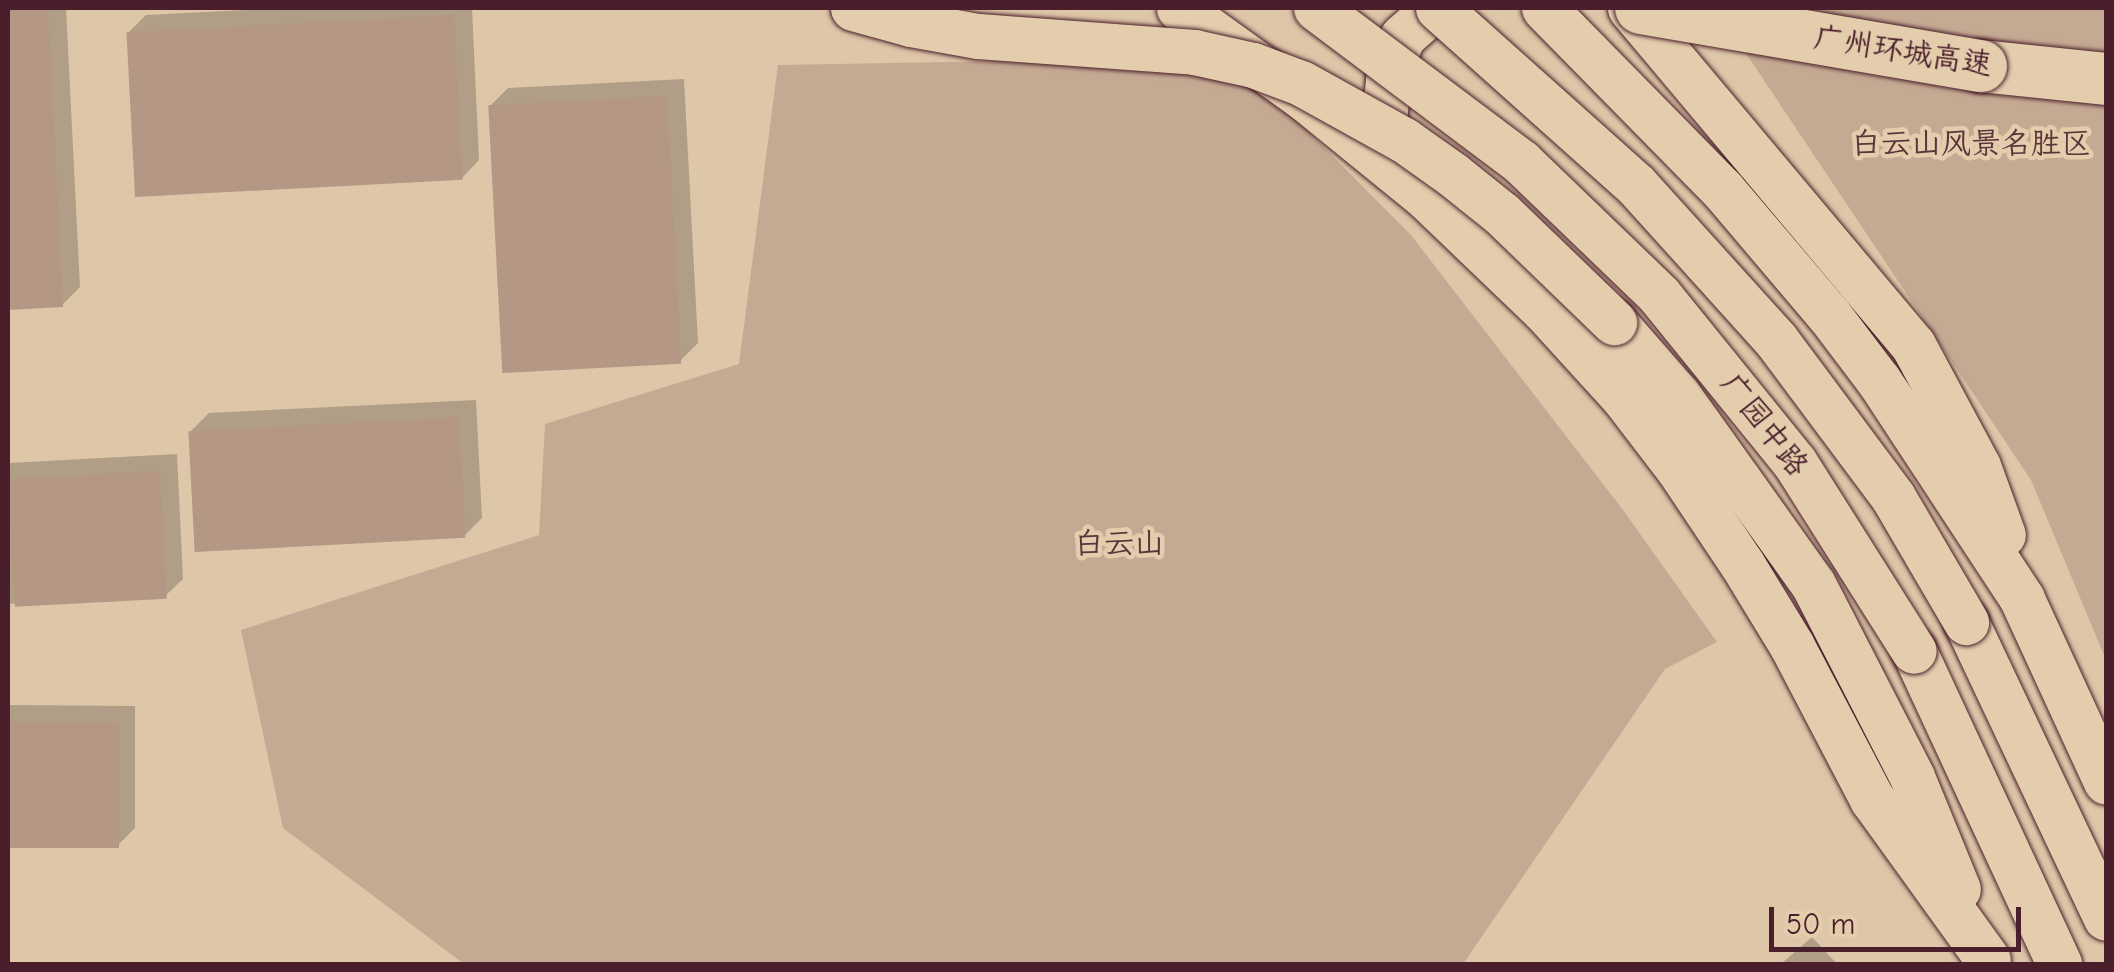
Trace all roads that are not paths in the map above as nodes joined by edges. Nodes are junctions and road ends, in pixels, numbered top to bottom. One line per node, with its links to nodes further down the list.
1 (853, 8): 15 (main road, bridge)
2 (1179, 8): 11 (main road)
3 (1316, 8): 16 (main road, 广园中路, bridge)
4 (1437, 8): 11 (main road); 14 (main road, 广园中路, bridge)
5 (1514, 8): 10 (main road)
6 (1544, 8): 10 (main road)
7 (1630, 8): 12 (main road)
8 (1642, 8): 9 (highway, 广州环城高速, bridge)
9 (2106, 79)
10 (1640, 103): 12 (main road)
11 (1426, 197): 15 (main road)
12 (2022, 599): 13 (main road)
13 (2106, 782)
14 (2106, 918)
15 (1989, 962)
16 (2058, 964)

